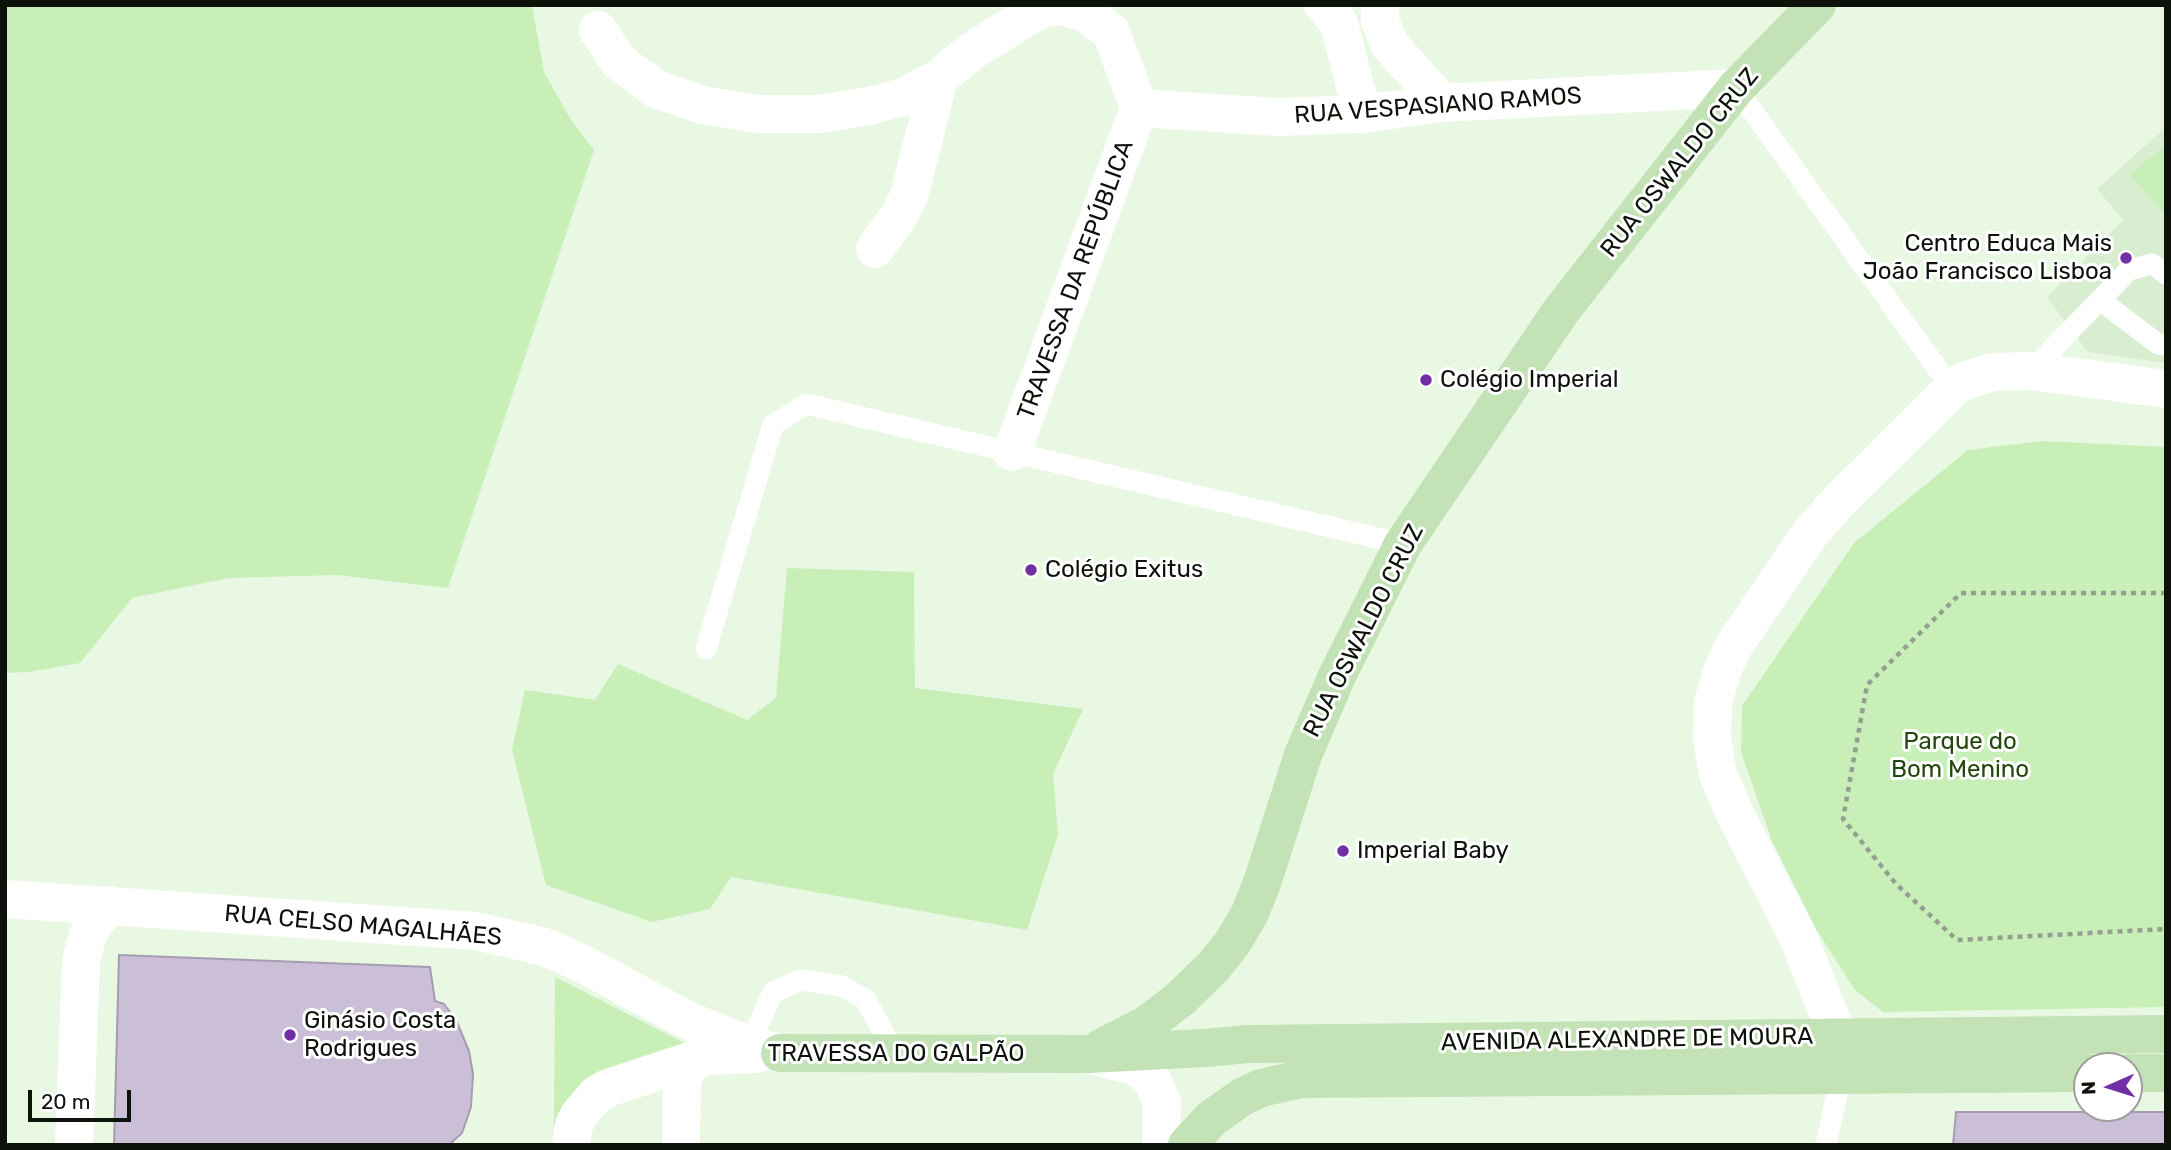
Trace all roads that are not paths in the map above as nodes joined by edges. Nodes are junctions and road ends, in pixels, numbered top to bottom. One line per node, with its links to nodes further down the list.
1 (1324, 5): 9 (street)
2 (1380, 5): 7 (street)
3 (1817, 5): 6 (main road, RUA OSWALDO CRUZ)
4 (598, 30): 5 (street)
5 (939, 78): 8 (street); 10 (street)
6 (1736, 88): 7 (street, RUA VESPASIANO RAMOS); 15 (lane); 18 (main road, RUA OSWALDO CRUZ)
7 (1442, 103): 9 (street, RUA VESPASIANO RAMOS)
8 (1139, 108): 9 (street, RUA VESPASIANO RAMOS); 17 (street, TRAVESSA DA REPÚBLICA)
9 (1362, 114)
10 (875, 249)
11 (2166, 274): 12 (lane)
12 (2100, 300): 13 (lane); 14 (lane)
13 (2166, 345)
14 (2031, 371): 15 (street); 16 (street)
15 (1952, 389): 23 (street)
16 (2166, 389)
17 (1012, 453): 18 (lane); 19 (lane)
18 (1403, 544): 26 (main road, RUA OSWALDO CRUZ)
19 (706, 649)
20 (5, 899): 21 (street, RUA CELSO MAGALHÃES)
21 (111, 905): 24 (street, RUA CELSO MAGALHÃES); 32 (street)
22 (2166, 1034): 23 (main road, AVENIDA ALEXANDRE DE MOURA)
23 (1838, 1037): 26 (main road, AVENIDA ALEXANDRE DE MOURA)
24 (764, 1049): 25 (main road, TRAVESSA DO GALPÃO); 25 (lane); 27 (street, TRAVESSA DO GALPÃO)
25 (895, 1054): 26 (main road, TRAVESSA DO GALPÃO)
26 (1088, 1054): 35 (street)
27 (705, 1056): 33 (street, TRAVESSA DO GALPÃO); 34 (street)
28 (2073, 1073): 31 (main road, AVENIDA ALEXANDRE DE MOURA)
29 (2143, 1073): 30 (main road)
30 (2166, 1073)
31 (1841, 1075): 36 (main road, AVENIDA ALEXANDRE DE MOURA); 37 (lane)
32 (74, 1145)
33 (571, 1145)
34 (681, 1145)
35 (1161, 1145)
36 (1187, 1145)
37 (1826, 1145)

